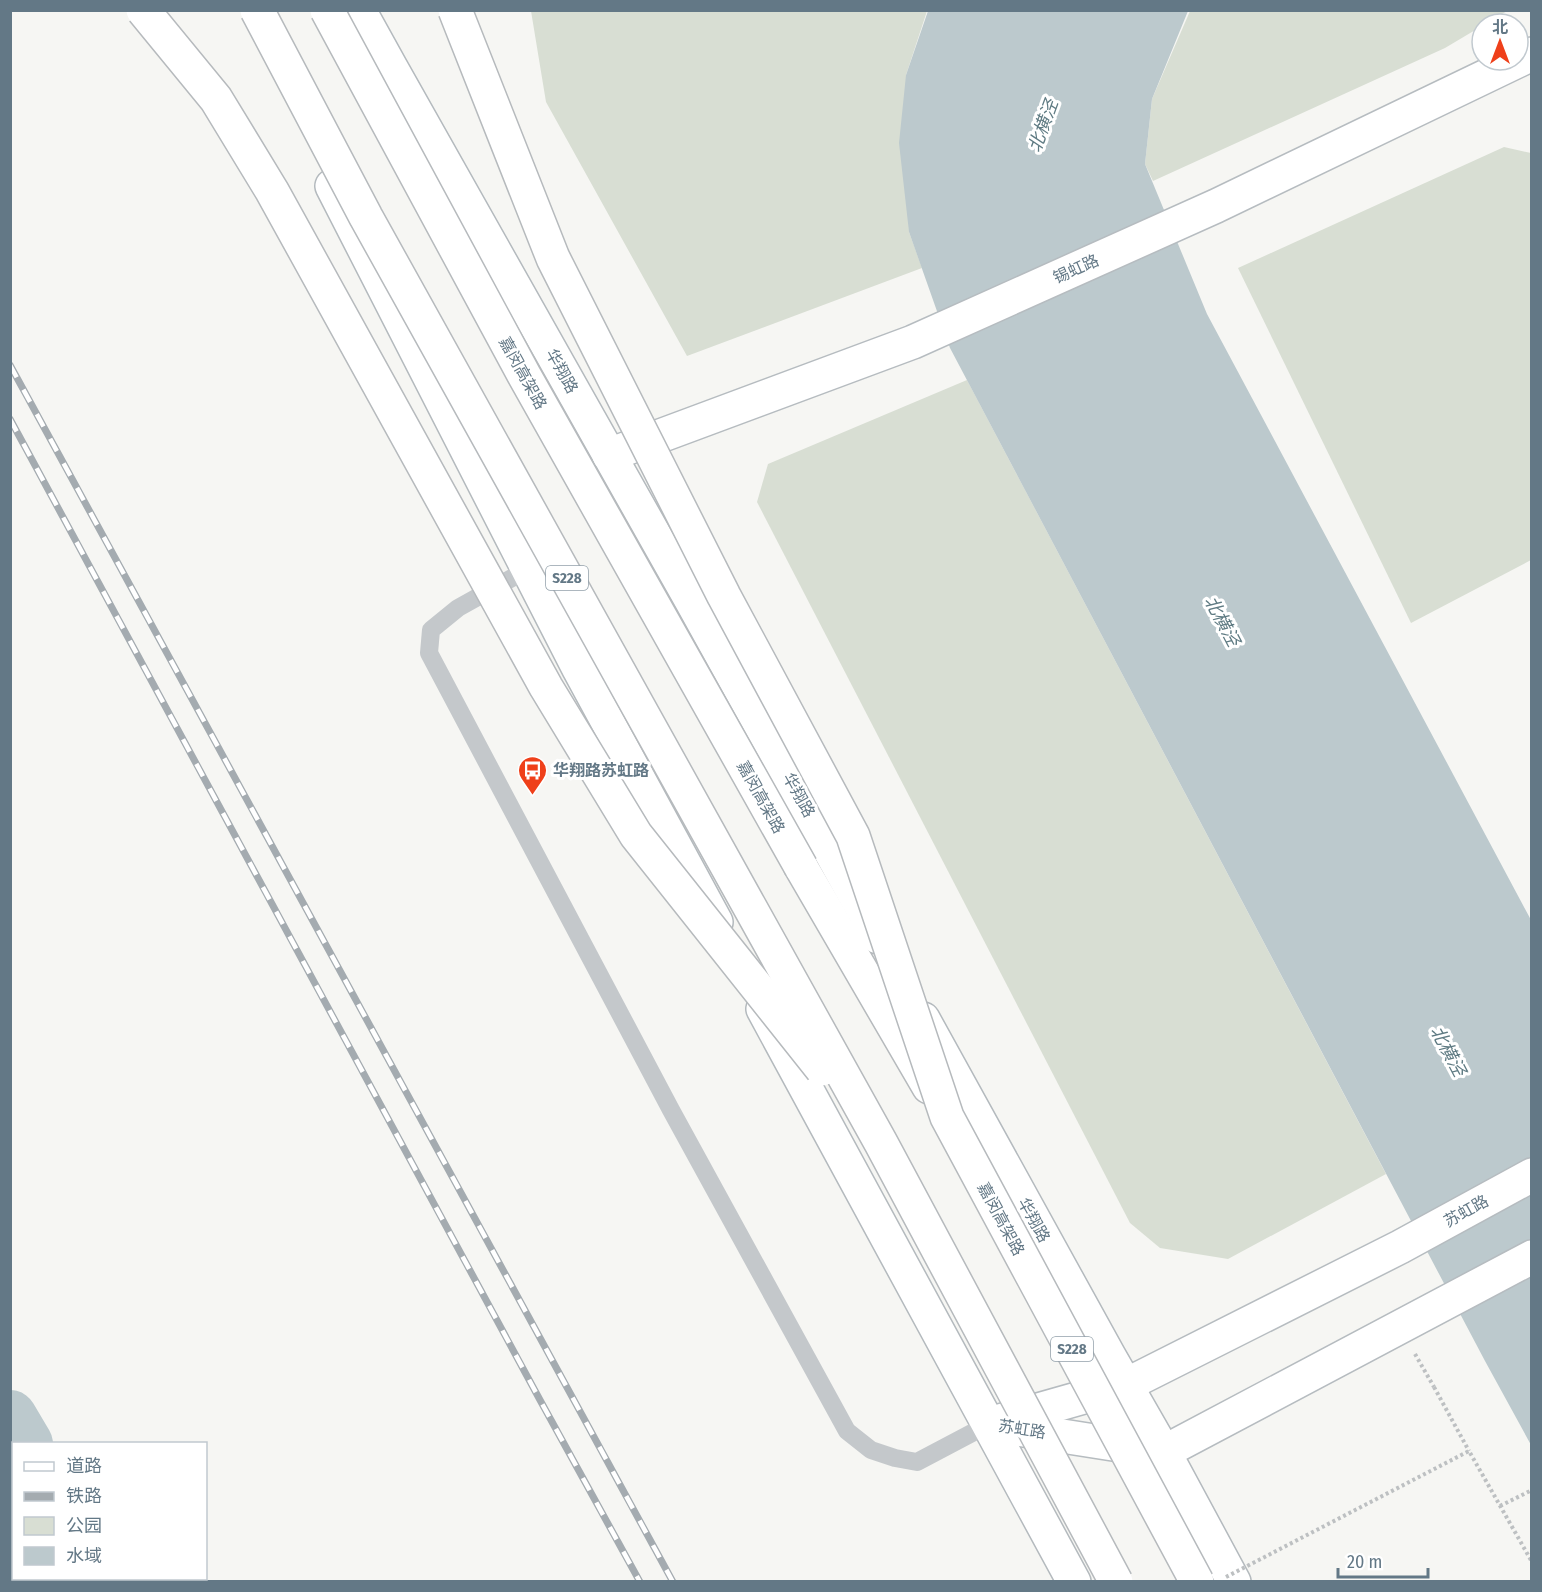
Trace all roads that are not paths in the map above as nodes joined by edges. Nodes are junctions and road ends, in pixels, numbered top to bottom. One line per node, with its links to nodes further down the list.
1 (143, 10): 11 (main road, bridge)
2 (242, 10): 9 (main road)
3 (258, 10): 11 (main road, S228, bridge)
4 (327, 10): 10 (main road, 嘉闵高架路 / S228, bridge)
5 (359, 10): 8 (main road, 华翔路)
6 (455, 10): 10 (main road, bridge)
7 (1532, 54): 8 (main road, 锡虹路)
8 (609, 455): 14 (main road, 华翔路)
9 (528, 570): 15 (main road); 15 (lane)
10 (946, 1117): 19 (main road, 嘉闵高架路 / S228, bridge)
11 (881, 1143): 18 (main road, S228, bridge)
12 (1532, 1175): 14 (main road, 苏虹路)
13 (1532, 1257): 16 (main road)
14 (1126, 1385): 15 (main road, 苏虹路); 16 (main road, 华翔路)
15 (989, 1424): 16 (main road, 苏虹路); 17 (main road)
16 (1164, 1452): 20 (main road, 华翔路)
17 (1074, 1581)
18 (1116, 1581)
19 (1197, 1581)
20 (1234, 1581)

